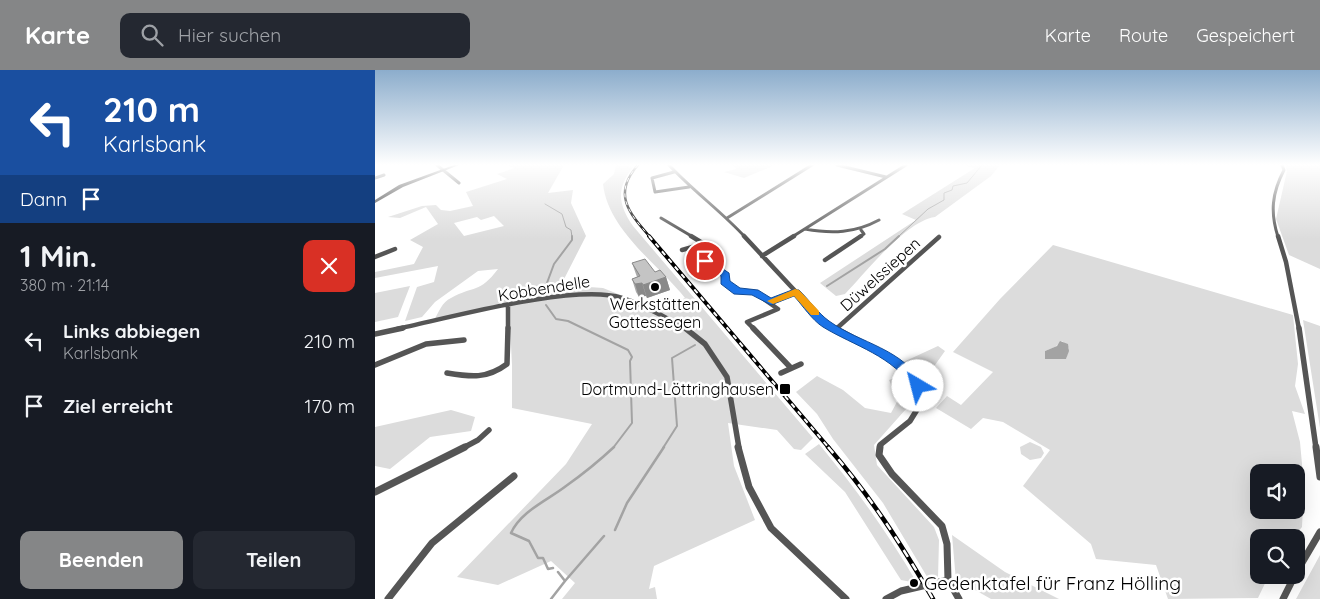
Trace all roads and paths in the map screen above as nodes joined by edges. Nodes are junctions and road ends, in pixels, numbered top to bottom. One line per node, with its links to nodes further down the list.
1 (395, 190): 8 (main road)
2 (655, 190): 3 (street)
3 (671, 190)
4 (692, 190): 10 (street)
5 (772, 190): 10 (street)
6 (866, 190): 12 (street)
7 (1275, 190): 38 (street)
8 (376, 201)
9 (661, 218): 15 (street)
10 (727, 218): 19 (street)
11 (879, 220): 13 (street)
12 (805, 229): 13 (street); 19 (street)
13 (861, 230): 20 (street)
14 (939, 237): 28 (street, Düwelssiepen)
15 (703, 244): 17 (street); 23 (street)
16 (395, 249): 21 (street)
17 (682, 250)
18 (825, 253): 20 (street)
19 (762, 256): 25 (street)
20 (831, 256): 22 (street)
21 (375, 257)
22 (825, 260)
23 (715, 268): 24 (street); 26 (street)
24 (704, 274)
25 (795, 292): 26 (street); 28 (street)
26 (771, 302): 33 (street)
27 (508, 306): 29 (street, Kobbendelle); 34 (street); 45 (street, Kobbendelle)
28 (836, 329): 42 (street)
29 (375, 334)
30 (464, 340): 32 (street)
31 (801, 364): 33 (street)
32 (375, 365)
33 (791, 368): 35 (street)
34 (447, 373)
35 (781, 373)
36 (489, 430): 39 (street)
37 (514, 476): 44 (street)
38 (1320, 477)
39 (375, 492)
40 (1320, 532): 41 (street)
41 (1305, 558)
42 (948, 580): 46 (street); 47 (street)
43 (1291, 584): 48 (street)
44 (389, 599)
45 (846, 599)
46 (886, 599)
47 (959, 599)
48 (1283, 599)

